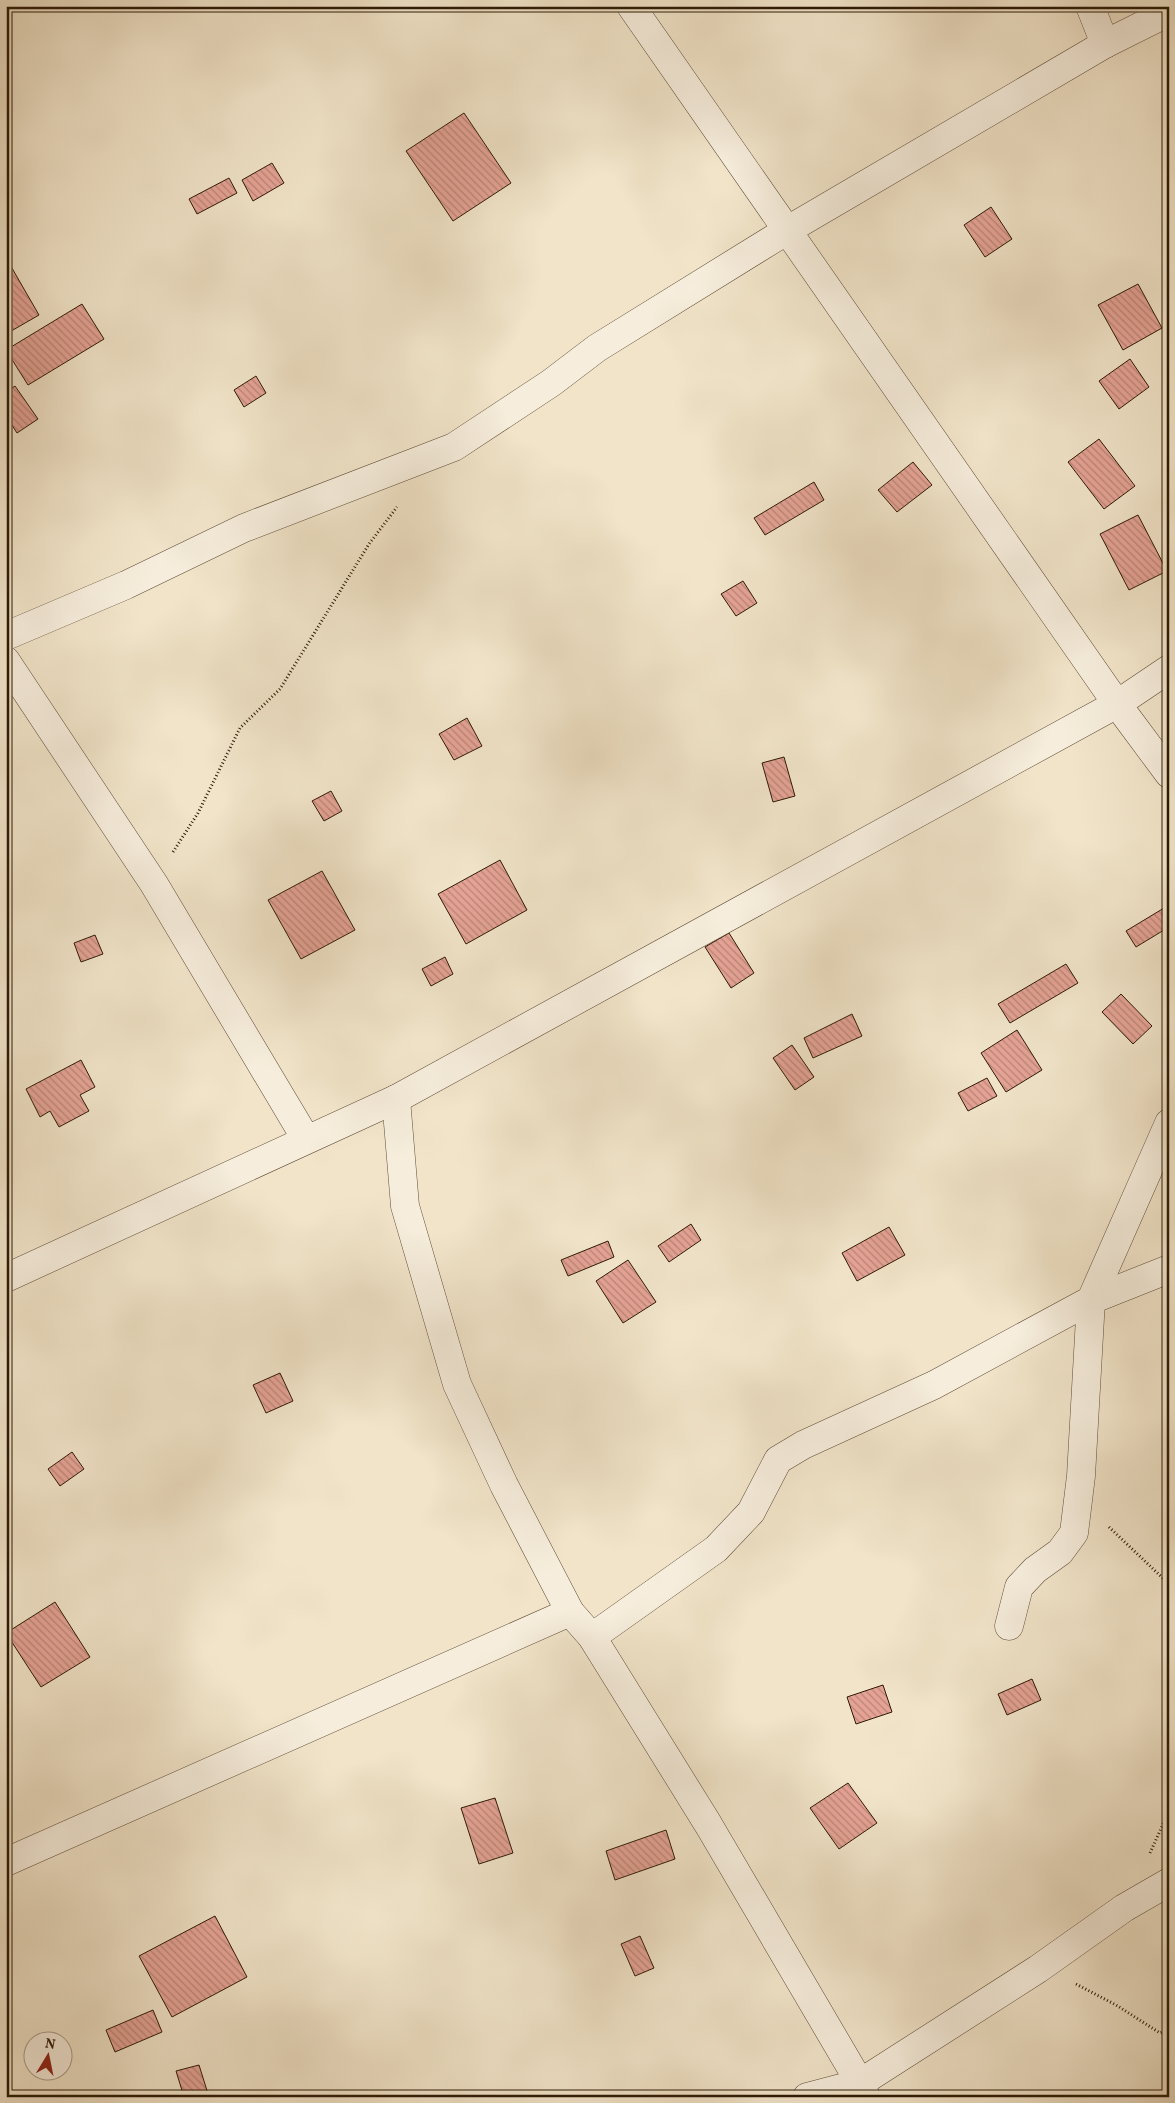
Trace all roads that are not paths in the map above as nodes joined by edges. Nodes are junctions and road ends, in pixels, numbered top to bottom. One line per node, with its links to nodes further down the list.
1 (630, 6): 5 (street)
2 (1090, 6): 4 (street)
3 (1169, 12): 4 (street)
4 (1106, 44): 5 (street)
5 (786, 231): 6 (street); 9 (street)
6 (6, 636)
7 (6, 661): 13 (street)
8 (1169, 669): 9 (street)
9 (1117, 704): 10 (street); 11 (street)
10 (1169, 774)
11 (396, 1100): 13 (street); 17 (street)
12 (1169, 1123): 16 (street)
13 (306, 1139): 15 (street)
14 (1169, 1269): 16 (street)
15 (6, 1278)
16 (1091, 1300): 18 (street); 19 (street)
17 (570, 1612): 19 (street); 20 (street)
18 (1009, 1626)
19 (592, 1637): 22 (street)
20 (6, 1862)
21 (1169, 1882): 22 (street)
22 (863, 2090): 23 (street)
23 (807, 2097)

